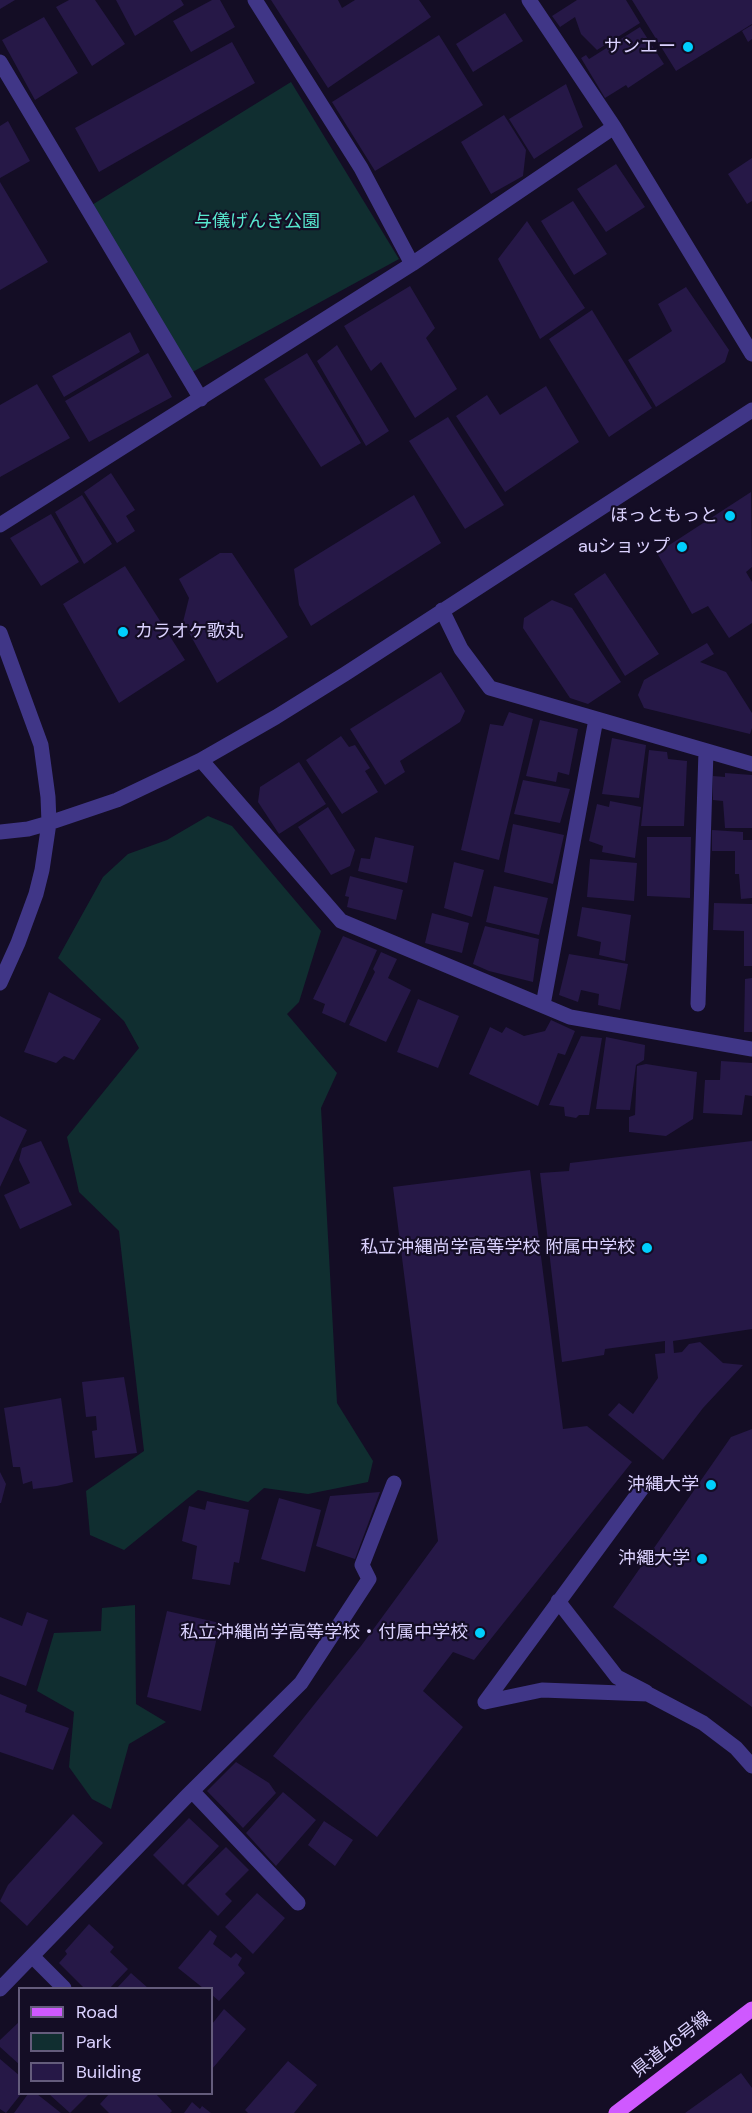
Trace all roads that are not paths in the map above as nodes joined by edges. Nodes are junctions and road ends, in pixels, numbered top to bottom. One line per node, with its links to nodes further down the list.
1 (255, 0): 5 (street)
2 (529, 0): 4 (street)
3 (0, 62): 7 (street)
4 (614, 127): 5 (street); 6 (street)
5 (412, 264): 7 (street)
6 (752, 354)
7 (201, 399): 9 (street)
8 (752, 410): 10 (street)
9 (0, 525)
10 (442, 610): 12 (street); 14 (street)
11 (0, 633): 16 (street)
12 (596, 719): 13 (street); 20 (street)
13 (706, 751): 15 (street); 19 (street)
14 (201, 760): 16 (street); 20 (street)
15 (752, 764)
16 (49, 823): 17 (street); 18 (street)
17 (0, 832)
18 (0, 983)
19 (698, 1004)
20 (543, 1005): 21 (street)
21 (752, 1049)
22 (394, 1483): 27 (street)
23 (644, 1487): 24 (street)
24 (558, 1601): 25 (street); 25 (street)
25 (648, 1694): 26 (street)
26 (752, 1766)
27 (192, 1791): 28 (street); 29 (street)
28 (298, 1903)
29 (32, 1956): 30 (street); 31 (street)
30 (62, 1987)
31 (0, 1989)
32 (752, 2009): 33 (main road, 県道46号線)
33 (616, 2113)

